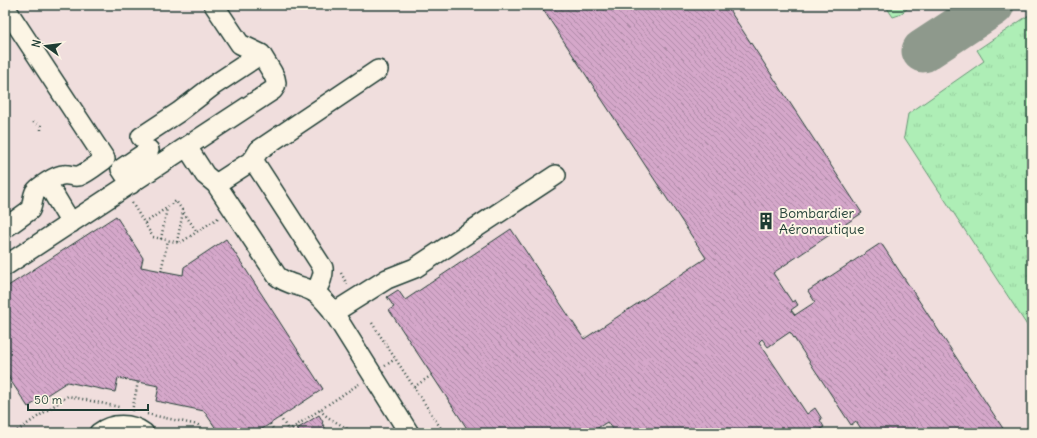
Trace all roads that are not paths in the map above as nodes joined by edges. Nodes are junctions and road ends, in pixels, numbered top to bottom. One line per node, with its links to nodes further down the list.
1 (214, 5): 3 (lane)
2 (5, 7): 8 (lane)
3 (261, 54): 5 (lane); 10 (lane)
4 (378, 70): 6 (lane)
5 (187, 147): 9 (lane); 10 (lane)
6 (253, 160): 9 (lane); 14 (lane)
7 (556, 175): 15 (lane)
8 (51, 180): 11 (lane); 12 (lane)
9 (216, 184): 14 (lane)
10 (130, 192): 11 (lane)
11 (76, 220): 13 (lane)
12 (5, 228)
13 (5, 266)
14 (315, 293): 15 (lane)
15 (333, 313): 18 (lane)
16 (99, 433): 17 (lane)
17 (144, 433)
18 (409, 433)

